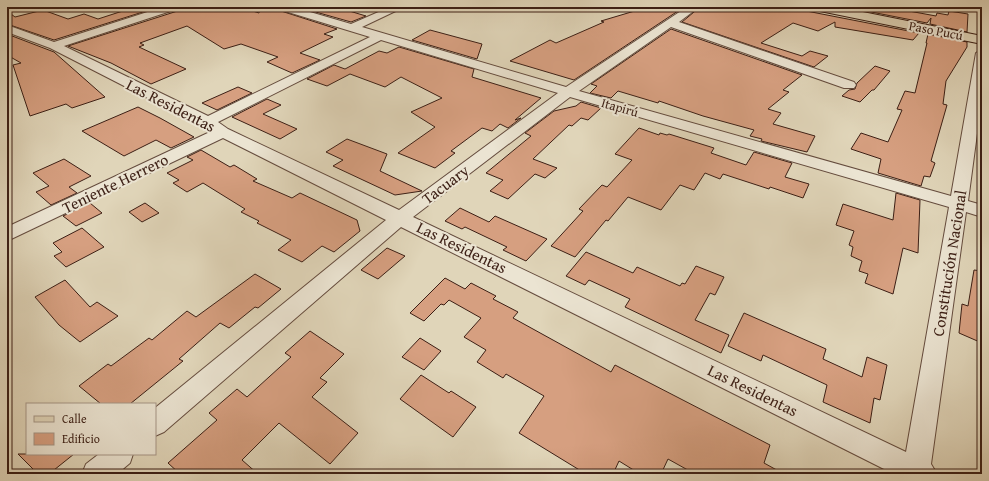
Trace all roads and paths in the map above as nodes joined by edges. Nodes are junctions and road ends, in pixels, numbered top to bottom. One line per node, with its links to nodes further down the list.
1 (173, 7): 11 (street)
2 (284, 7): 8 (street, Itapirú)
3 (399, 7): 8 (street)
4 (694, 7): 6 (street, Tacuary)
5 (820, 7): 10 (main road, Paso Pucú)
6 (670, 23): 13 (street); 14 (street, Tacuary)
7 (7, 28): 11 (street, Las Residentas)
8 (352, 28): 9 (street, Itapirú)
9 (380, 36): 14 (street, Itapirú); 15 (street, Teniente Herrero)
10 (982, 40)
11 (54, 46): 15 (street, Las Residentas)
12 (982, 53): 16 (street, Constitución Nacional)
13 (849, 85)
14 (568, 92): 16 (street, Itapirú); 18 (street, Tacuary)
15 (215, 127): 18 (street, Las Residentas); 19 (street, Teniente Herrero)
16 (958, 204): 17 (street, Itapirú); 22 (street, Constitución Nacional)
17 (982, 211)
18 (401, 217): 20 (street, Tacuary); 22 (street, Las Residentas)
19 (7, 235)
20 (156, 423)
21 (119, 455): 23 (street)
22 (918, 473)
23 (96, 474)

